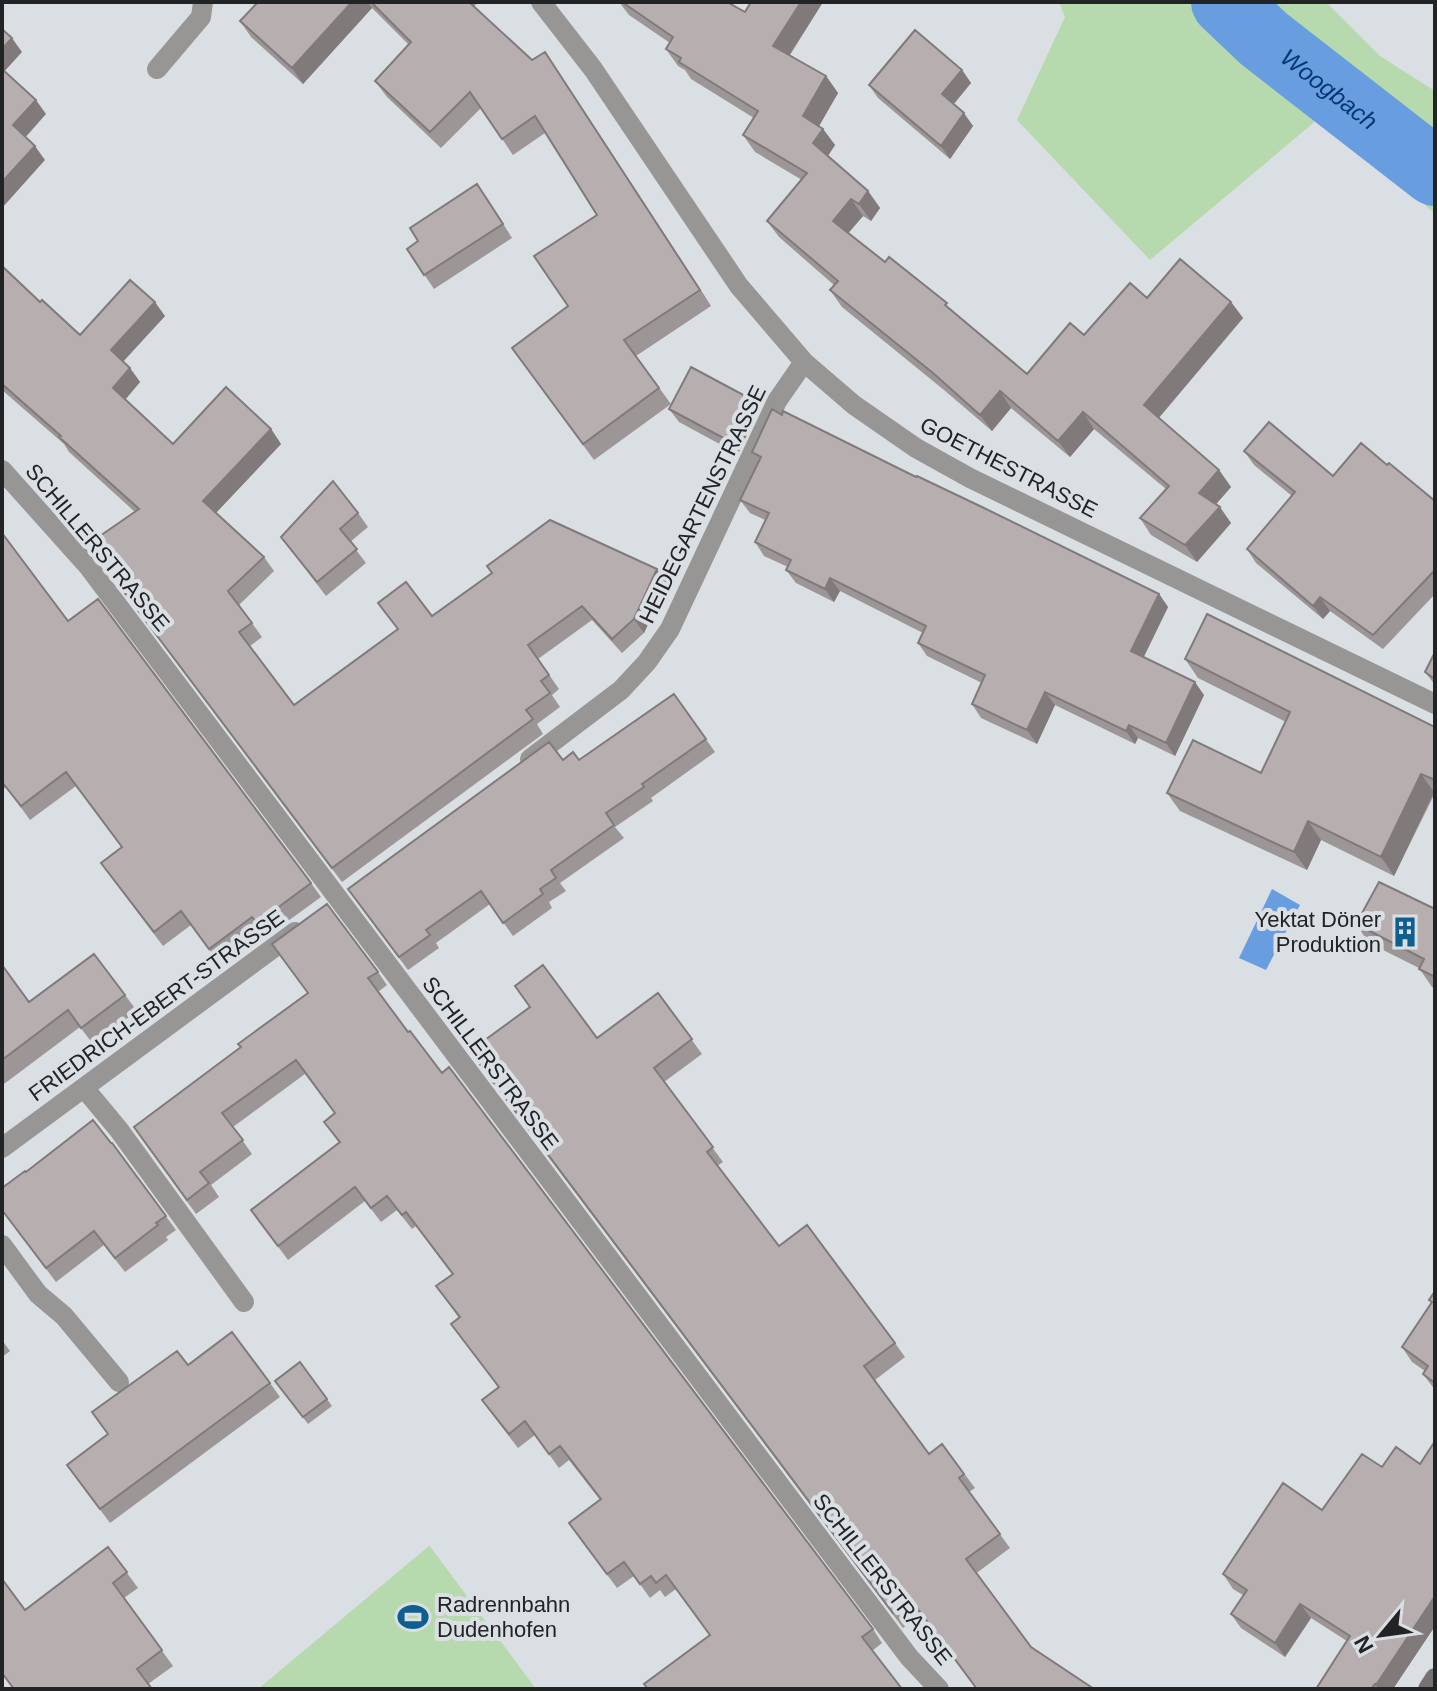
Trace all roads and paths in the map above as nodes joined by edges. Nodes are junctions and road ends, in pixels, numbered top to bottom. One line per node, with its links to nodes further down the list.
1 (203, 2): 3 (street)
2 (541, 2): 4 (street, GOETHESTRASSE)
3 (157, 69)
4 (804, 362): 6 (street, GOETHESTRASSE); 7 (street, HEIDEGARTENSTRASSE)
5 (2, 470): 8 (street, SCHILLERSTRASSE)
6 (1435, 704)
7 (518, 767)
8 (332, 905): 9 (street, FRIEDRICH-EBERT-STRASSE); 15 (street, SCHILLERSTRASSE)
9 (85, 1089): 10 (street, FRIEDRICH-EBERT-STRASSE); 12 (street)
10 (2, 1148)
11 (2, 1245): 13 (street)
12 (244, 1302)
13 (119, 1382)
14 (1435, 1678): 16 (street)
15 (939, 1689)
16 (1428, 1689)

